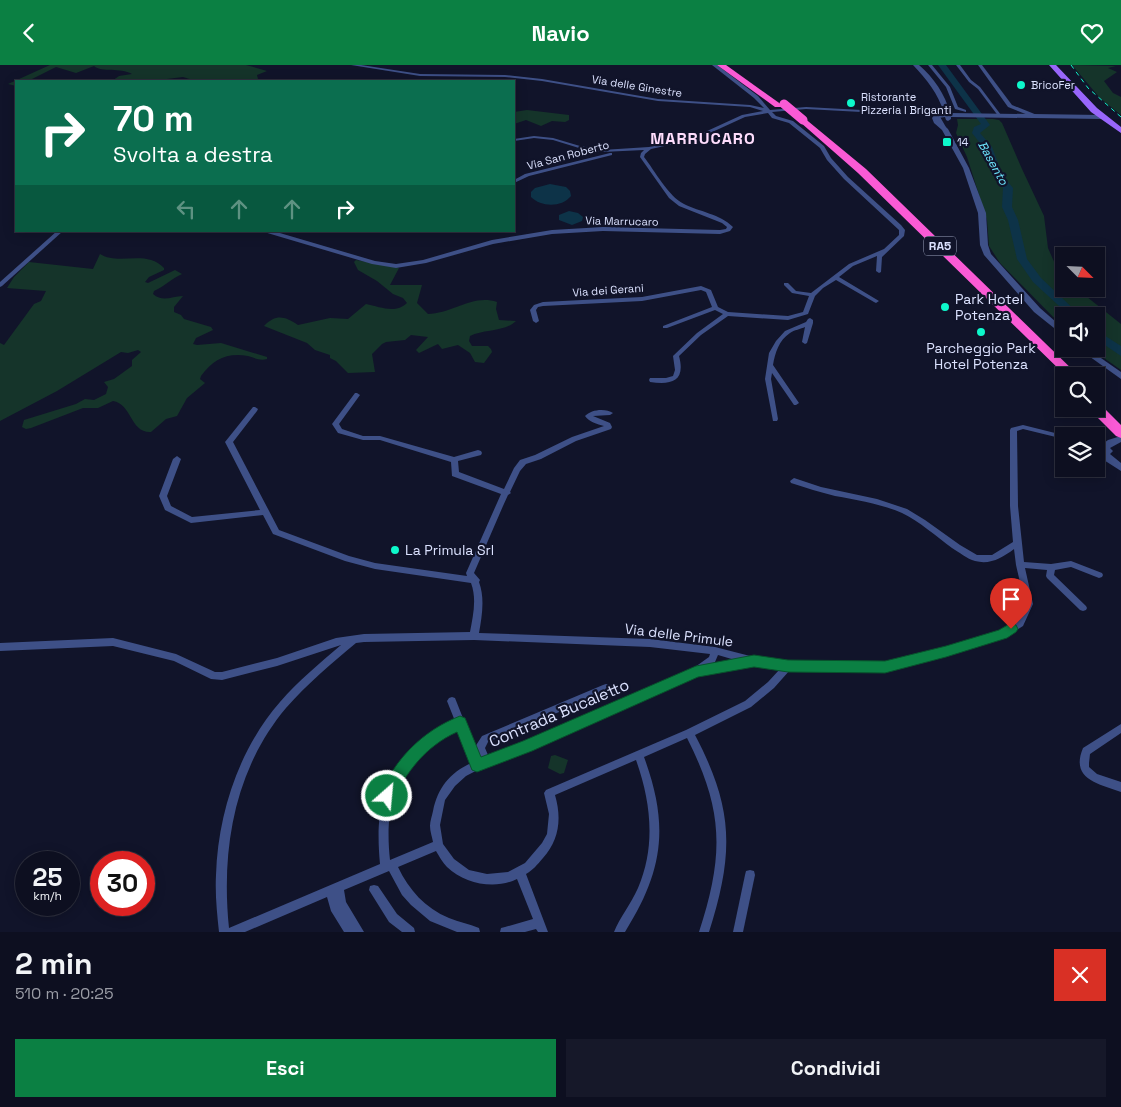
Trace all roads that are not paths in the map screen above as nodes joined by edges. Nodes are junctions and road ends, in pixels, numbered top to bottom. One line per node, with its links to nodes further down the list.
1 (353, 65): 11 (street, Via delle Ginestre)
2 (714, 65): 11 (street)
3 (722, 65): 10 (highway, RA5)
4 (729, 65): 10 (highway, RA5)
5 (916, 65): 15 (street)
6 (930, 65): 12 (street)
7 (958, 65): 14 (street)
8 (980, 65): 14 (street)
9 (1052, 65): 16 (main road)
10 (781, 105): 18 (highway, RA5)
11 (769, 111): 17 (street); 23 (street); 28 (street)
12 (965, 111)
13 (1017, 113): 14 (street); 14 (street); 16 (street)
14 (1002, 114): 15 (street)
15 (948, 115): 17 (street); 20 (street)
16 (1101, 117): 19 (main road)
17 (937, 118): 20 (street)
18 (800, 120): 45 (highway, RA5); 46 (highway, RA5)
19 (1117, 126): 21 (main road)
20 (946, 129): 40 (street)
21 (1121, 131)
22 (515, 139): 24 (street)
23 (649, 148): 24 (street); 27 (street, Via Marrucaro)
24 (628, 149): 25 (street, Via San Roberto)
25 (515, 182)
26 (59, 232): 32 (street)
27 (269, 232)
28 (884, 251): 29 (street); 30 (street)
29 (879, 271)
30 (835, 277): 33 (street); 34 (street)
31 (786, 284): 33 (street)
32 (0, 285)
33 (812, 295): 36 (street)
34 (876, 301)
35 (716, 308): 37 (street, Via dei Gerani); 38 (street, Via dei Gerani); 41 (street)
36 (806, 313): 37 (street, Via dei Gerani); 39 (street)
37 (727, 314): 48 (street)
38 (536, 321)
39 (810, 323): 42 (street); 44 (street)
40 (1055, 326)
41 (665, 327)
42 (805, 342)
43 (1094, 357): 47 (street)
44 (771, 366): 50 (street); 55 (street)
45 (1064, 367)
46 (1055, 368)
47 (1121, 376)
48 (652, 380)
49 (357, 395): 61 (street)
50 (796, 403)
51 (1105, 408): 56 (highway)
52 (255, 409): 65 (street)
53 (610, 413): 64 (street)
54 (1099, 417): 58 (highway)
55 (776, 419)
56 (1121, 423)
57 (1055, 435): 66 (street, Via delle Primule)
58 (1108, 444): 62 (street)
59 (478, 453): 61 (street)
60 (177, 459): 65 (street)
61 (454, 460): 64 (street)
62 (1121, 468)
63 (794, 481): 66 (street)
64 (506, 493): 70 (street)
65 (265, 512): 70 (street)
66 (1018, 543): 67 (street, Via delle Primule)
67 (1020, 565): 68 (street); 77 (street, Via delle Primule)
68 (1051, 567): 69 (street); 71 (street)
69 (1100, 575)
70 (476, 580): 72 (street)
71 (1084, 608)
72 (474, 636): 73 (street, Via delle Primule); 75 (street, Via delle Primule)
73 (354, 638): 74 (street, Via delle Primule); 94 (street)
74 (0, 647)
75 (715, 651): 76 (street, Via delle Primule); 78 (street)
76 (754, 661): 77 (street, Via delle Primule); 78 (street)
77 (788, 666): 83 (street)
78 (696, 671): 85 (street, Contrada Bucaletto)
79 (606, 688): 85 (street)
80 (452, 701): 81 (street)
81 (460, 723): 85 (street); 88 (street)
82 (1121, 728): 86 (street)
83 (689, 733): 84 (street); 102 (street)
84 (638, 755): 89 (street); 101 (street)
85 (481, 764): 87 (street, Contrada Bucaletto)
86 (1121, 787)
87 (438, 845): 88 (street); 89 (street)
88 (388, 866): 91 (street); 99 (street)
89 (520, 873): 93 (street)
90 (750, 875): 103 (street)
91 (334, 888): 95 (street); 96 (street); 97 (street)
92 (374, 890): 98 (street)
93 (541, 927): 100 (street)
94 (224, 932)
95 (232, 932)
96 (350, 932)
97 (359, 932)
98 (410, 932)
99 (475, 932)
100 (505, 932)
101 (620, 932)
102 (704, 932)
103 (738, 932)

